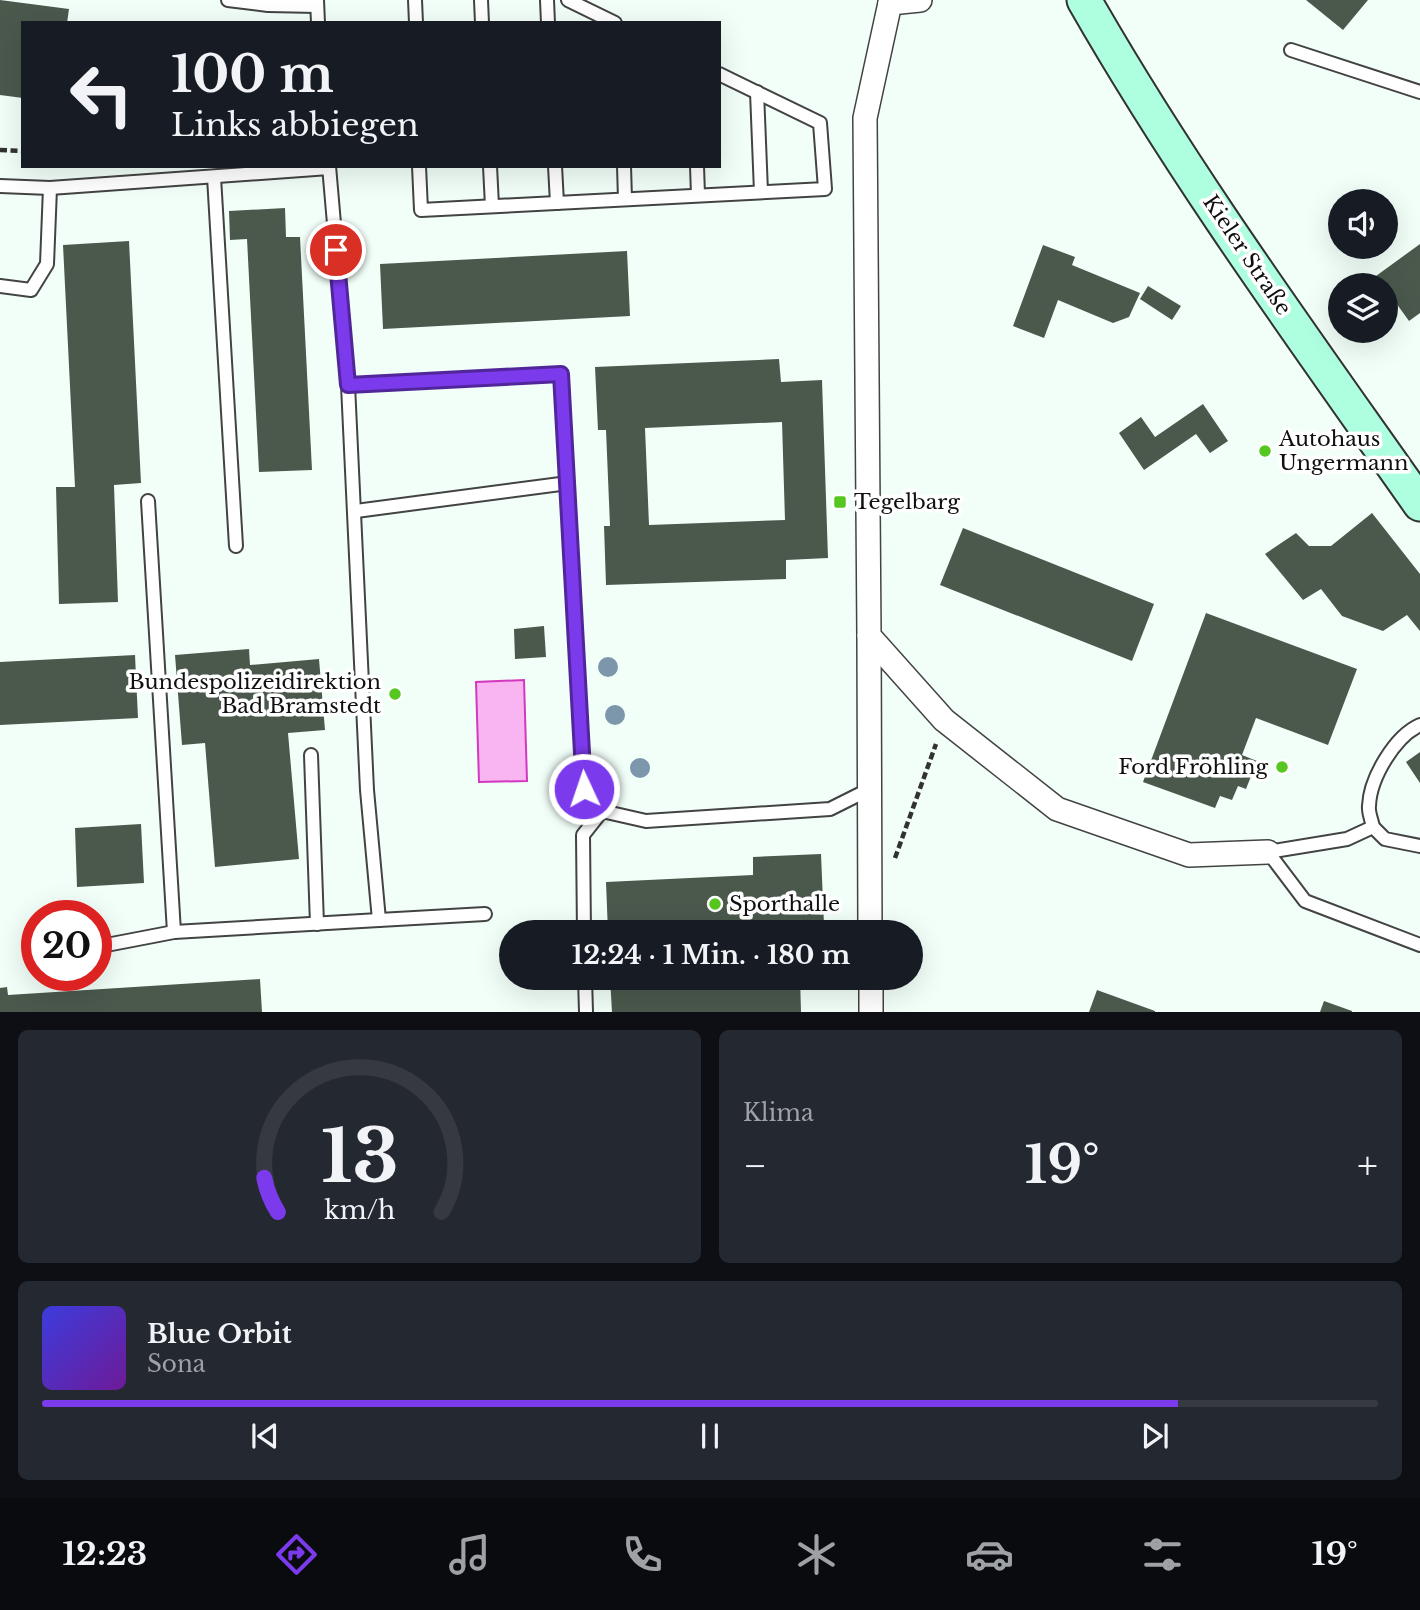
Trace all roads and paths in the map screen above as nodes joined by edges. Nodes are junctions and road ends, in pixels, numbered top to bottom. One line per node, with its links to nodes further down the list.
1 (228, 0): 9 (lane)
2 (415, 0): 11 (lane)
3 (481, 0): 12 (lane)
4 (547, 0): 13 (lane)
5 (568, 0): 14 (lane)
6 (920, 0): 8 (street)
7 (1084, 0): 40 (street, Kieler Straße)
8 (889, 1): 43 (street)
9 (317, 3): 10 (lane)
10 (318, 21)
11 (416, 21)
12 (482, 21)
13 (548, 21)
14 (611, 21)
15 (1291, 50): 18 (lane)
16 (721, 75): 17 (lane)
17 (757, 92): 31 (lane); 31 (lane)
18 (1420, 92)
19 (0, 150): 20 (path)
20 (21, 152)
21 (318, 168): 28 (lane)
22 (329, 168): 37 (lane)
23 (419, 168): 35 (lane)
24 (490, 168): 35 (lane)
25 (555, 168): 34 (lane)
26 (624, 168): 33 (lane)
27 (697, 168): 32 (lane)
28 (215, 177): 30 (lane); 42 (lane)
29 (0, 186): 30 (lane)
30 (50, 188): 36 (lane)
31 (761, 192): 32 (lane)
32 (698, 195): 33 (lane)
33 (625, 199): 34 (lane)
34 (557, 203): 35 (lane)
35 (492, 206)
36 (0, 286)
37 (348, 385): 38 (lane); 41 (lane)
38 (568, 483): 41 (lane); 48 (lane)
39 (148, 501): 58 (lane)
40 (1420, 504)
41 (356, 511): 54 (lane)
42 (236, 547)
43 (869, 636): 44 (street); 47 (street)
44 (944, 720): 51 (street); 52 (path)
45 (1420, 725): 49 (lane)
46 (311, 755): 57 (lane)
47 (870, 789): 48 (lane); 56 (street)
48 (603, 811): 55 (lane)
49 (1373, 827): 50 (lane); 51 (lane)
50 (1420, 846)
51 (1268, 852): 60 (lane)
52 (895, 859)
53 (485, 914): 54 (lane)
54 (379, 920): 57 (lane)
55 (584, 920)
56 (870, 920)
57 (317, 924): 58 (lane)
58 (174, 932): 59 (lane)
59 (112, 944)
60 (1420, 945)
61 (585, 990): 63 (lane)
62 (870, 990): 64 (street)
63 (586, 1012)
64 (871, 1012)

